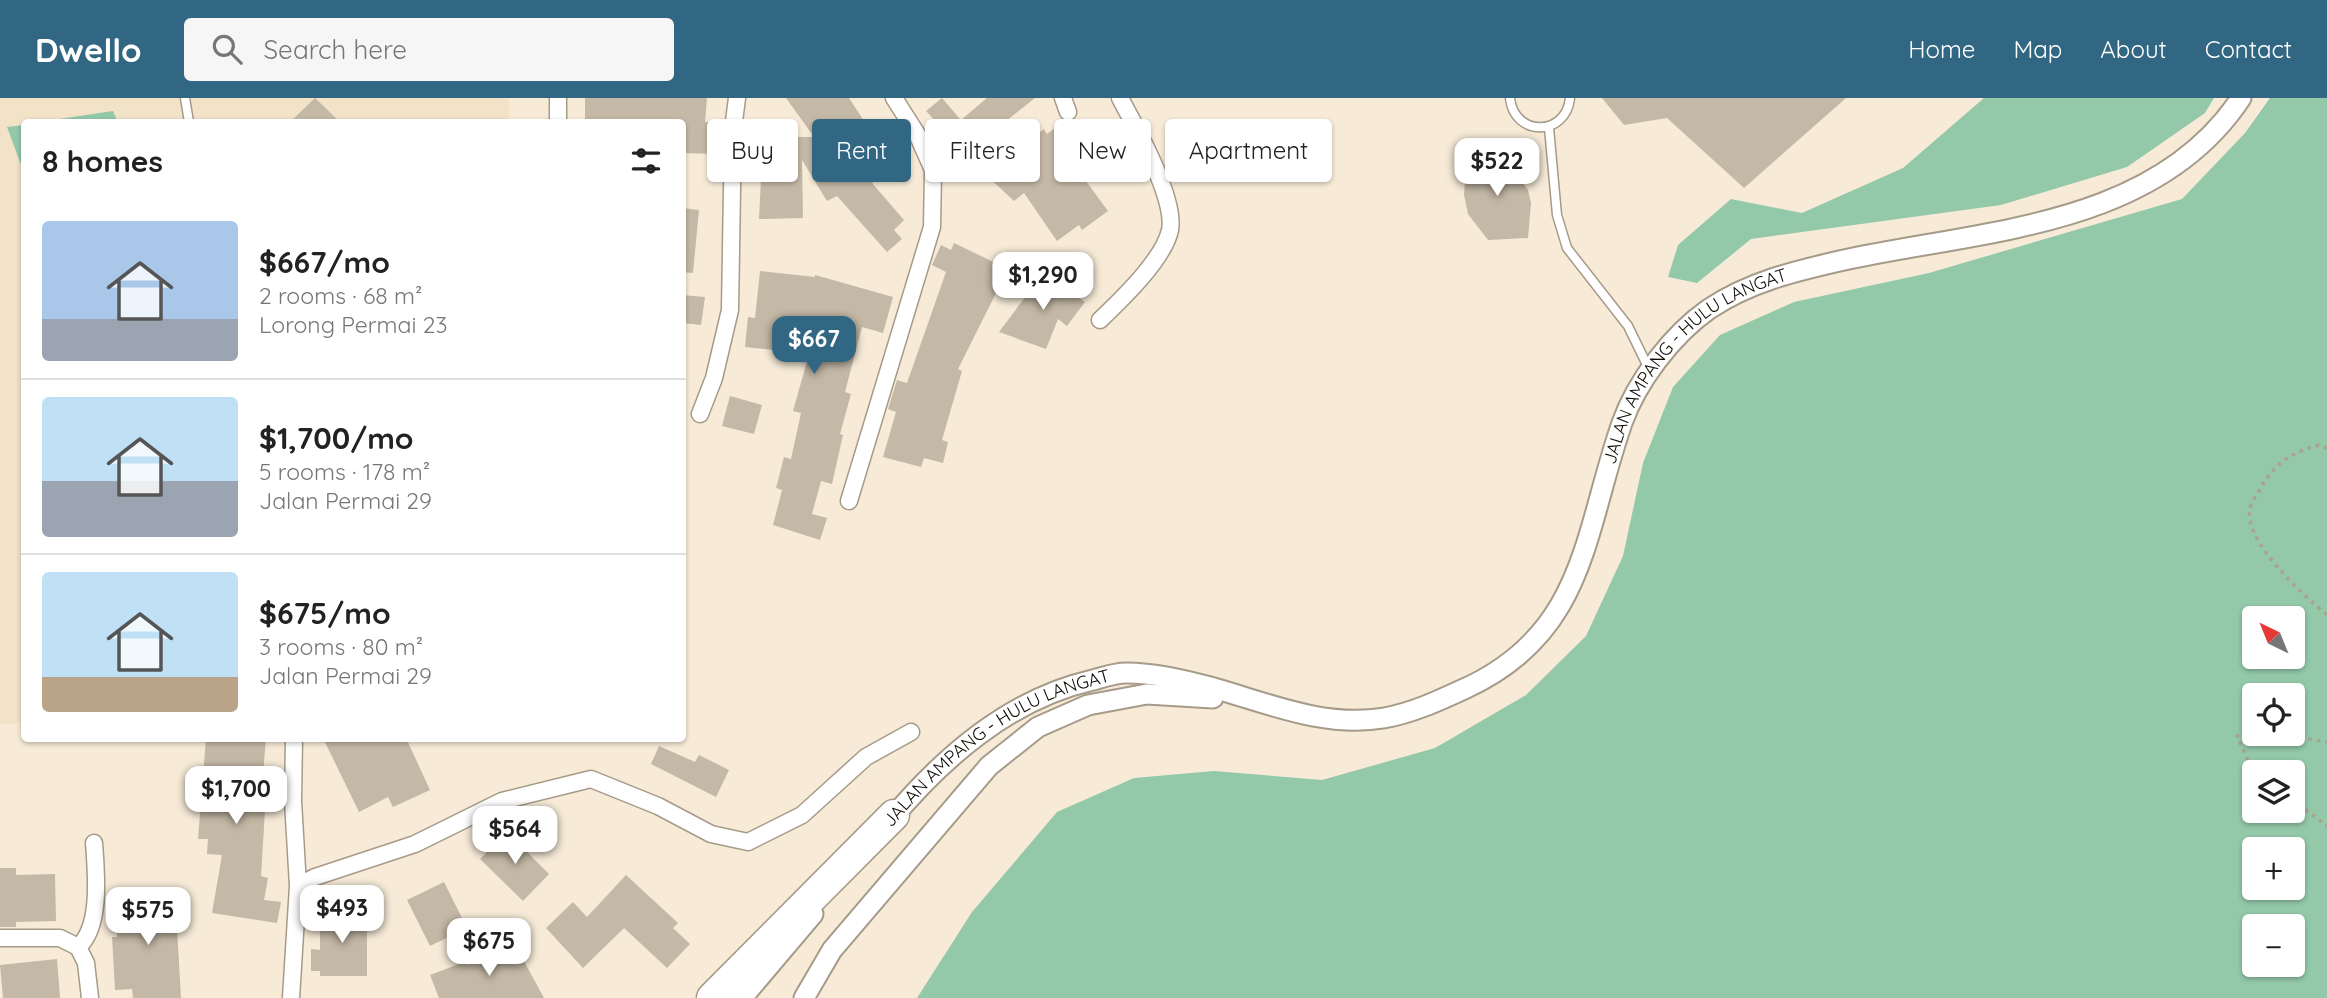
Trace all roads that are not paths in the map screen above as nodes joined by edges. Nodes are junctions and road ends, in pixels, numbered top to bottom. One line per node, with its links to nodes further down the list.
1 (185, 98): 9 (lane)
2 (558, 98): 10 (street)
3 (737, 98): 14 (street)
4 (894, 98): 15 (street)
5 (1119, 98): 12 (street)
6 (1510, 98): 11 (lane)
7 (1570, 98): 11 (lane)
8 (2241, 98): 13 (street, JALAN AMPANG - HULU LANGAT)
9 (189, 119)
10 (558, 119)
11 (1549, 128): 13 (lane)
12 (1100, 320)
13 (1650, 371): 16 (street, JALAN AMPANG - HULU LANGAT)
14 (699, 414)
15 (849, 501)
16 (1249, 700): 19 (street, JALAN AMPANG - HULU LANGAT); 28 (street, JALAN AMPANG - HULU LANGAT)
17 (911, 732): 21 (street)
18 (294, 742): 21 (street)
19 (894, 815): 26 (highway); 27 (street, JALAN AMPANG - HULU LANGAT)
20 (94, 843): 23 (street)
21 (298, 886): 25 (street)
22 (0, 938): 23 (street)
23 (78, 947): 24 (street)
24 (90, 998)
25 (291, 998)
26 (712, 998)
27 (742, 998)
28 (804, 998)

